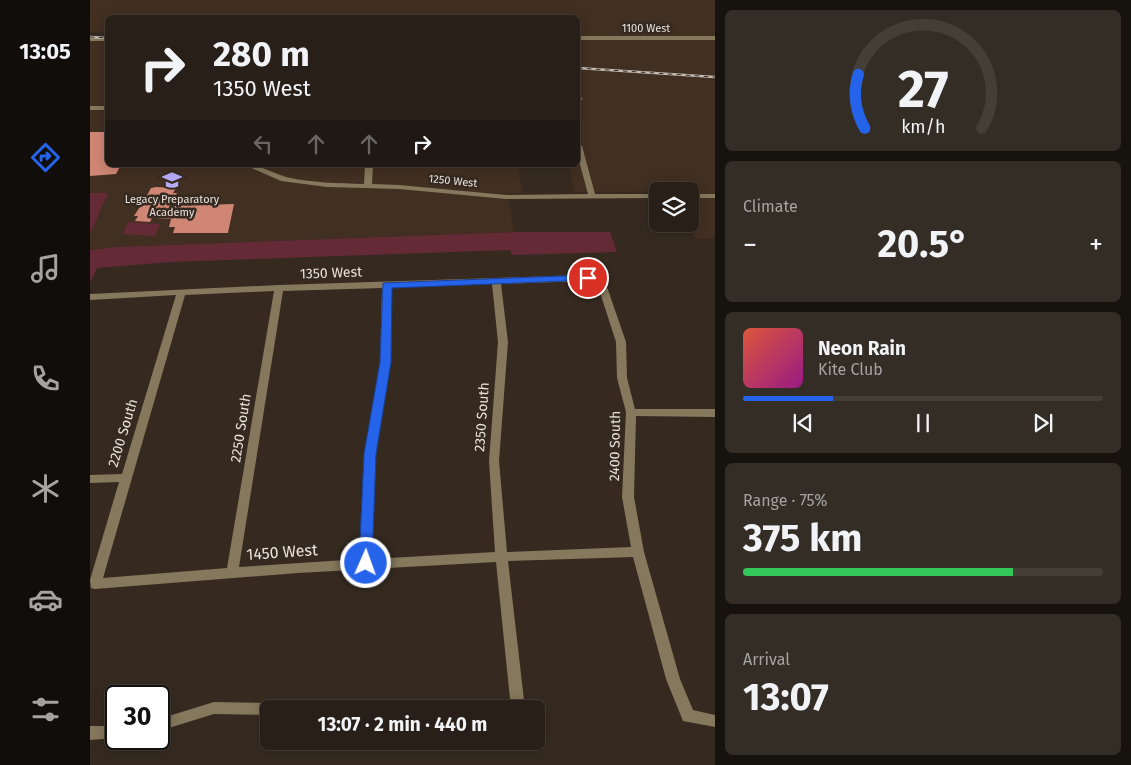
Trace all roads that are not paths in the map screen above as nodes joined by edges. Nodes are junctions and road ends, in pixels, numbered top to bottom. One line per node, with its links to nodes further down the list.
1 (580, 38): 2 (street, 1100 West)
2 (715, 38)
3 (90, 39): 4 (street)
4 (105, 39)
5 (90, 108): 6 (street)
6 (105, 108)
7 (580, 153): 11 (street)
8 (254, 167): 10 (street, 1250 West)
9 (369, 167): 10 (street)
10 (368, 186): 11 (street, 1250 West)
11 (592, 196): 12 (street, 1250 West)
12 (649, 196)
13 (699, 196): 14 (street)
14 (715, 196)
15 (496, 281): 16 (street, 1350 West); 17 (street, 1350 West); 26 (street, 2350 South)
16 (602, 284): 21 (street, 2400 South)
17 (387, 285): 18 (street, 1350 West); 27 (street)
18 (279, 288): 19 (street, 1350 West); 28 (street, 2250 South)
19 (181, 292): 20 (street, 1350 West); 23 (street, 2200 South)
20 (90, 297)
21 (631, 412): 22 (street); 25 (street, 2400 South)
22 (715, 413)
23 (125, 478): 24 (street); 29 (street, 2200 South)
24 (90, 479)
25 (638, 552): 26 (street); 32 (street)
26 (501, 555): 27 (street, 1450 West); 30 (street, 2350 South)
27 (366, 563): 28 (street, 1450 West)
28 (232, 572): 29 (street, 1450 West)
29 (95, 584)
30 (517, 700)
31 (260, 709): 33 (street)
32 (715, 721)
33 (170, 722)
34 (105, 732): 35 (street)
35 (90, 733)

